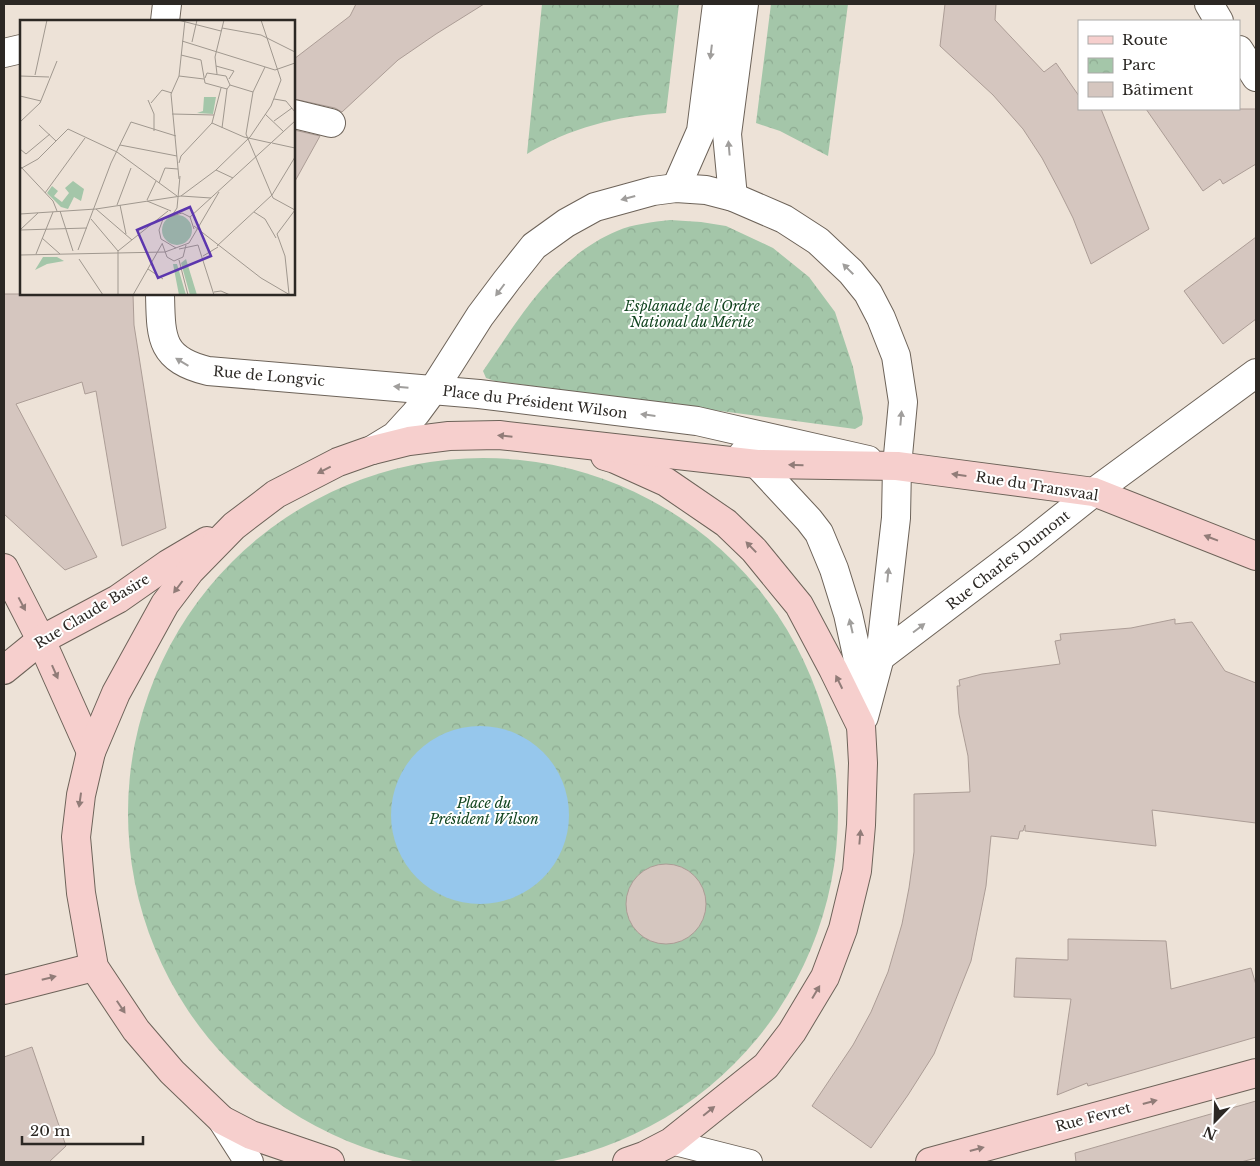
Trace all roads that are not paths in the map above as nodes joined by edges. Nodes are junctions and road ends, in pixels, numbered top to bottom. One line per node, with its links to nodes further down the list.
1 (167, 4): 5 (street)
2 (717, 4): 13 (street, one-way to 13)
3 (744, 4): 14 (street, one-way to 3)
4 (1209, 4): 6 (street)
5 (165, 20)
6 (1219, 20)
7 (20, 49): 9 (street)
8 (1240, 52): 10 (street)
9 (4, 53)
10 (1256, 77)
11 (295, 114): 12 (street)
12 (331, 123)
13 (676, 188): 14 (street); 17 (street, one-way to 17)
14 (733, 197): 22 (street, one-way to 14)
15 (160, 295): 17 (street, Rue de Longvic, one-way to 15)
16 (1256, 373): 23 (street, Rue Charles Dumont)
17 (433, 390): 18 (street, Place du Président Wilson, one-way to 17); 20 (street, Place du Président Wilson)
18 (697, 421): 21 (street, Place du Président Wilson); 22 (street, Place du Président Wilson)
19 (553, 441): 20 (main road, Place du Président Wilson, one-way to 20); 21 (main road, Place du Président Wilson); 30 (main road, Place du Président Wilson, one-way to 19)
20 (369, 451): 24 (main road, Place du Président Wilson, one-way to 24)
21 (758, 464): 22 (main road, Place du Président Wilson, one-way to 21); 30 (street, Place du Président Wilson, one-way to 21)
22 (897, 466): 23 (main road, Rue du Transvaal, one-way to 22); 28 (street, Place du Président Wilson, one-way to 22)
23 (1094, 492): 25 (main road, Rue du Transvaal, one-way to 23); 28 (street, Rue Charles Dumont, one-way to 23)
24 (234, 526): 27 (main road, Rue Claude Basire); 31 (main road, Place du Président Wilson, one-way to 31)
25 (1256, 556)
26 (4, 568): 27 (main road, one-way to 27)
27 (41, 640): 29 (main road, Rue Claude Basire); 31 (main road, one-way to 31)
28 (880, 657): 30 (street, Place du Président Wilson)
29 (4, 670)
30 (861, 726): 37 (main road, Place du Président Wilson, one-way to 30)
31 (91, 752): 32 (main road, Place du Président Wilson, one-way to 32)
32 (94, 967): 33 (main road, one-way to 32); 35 (main road, Place du Président Wilson, one-way to 35)
33 (4, 990)
34 (1256, 1073): 43 (main road, Rue Fevret, one-way to 34)
35 (222, 1120): 36 (main road, Place du Président Wilson); 38 (street)
36 (251, 1135): 39 (main road); 40 (main road, Place du Président Wilson)
37 (671, 1142): 41 (main road, Place du Président Wilson); 42 (lane)
38 (249, 1162)
39 (282, 1162)
40 (330, 1162)
41 (627, 1162)
42 (750, 1162)
43 (930, 1162)

